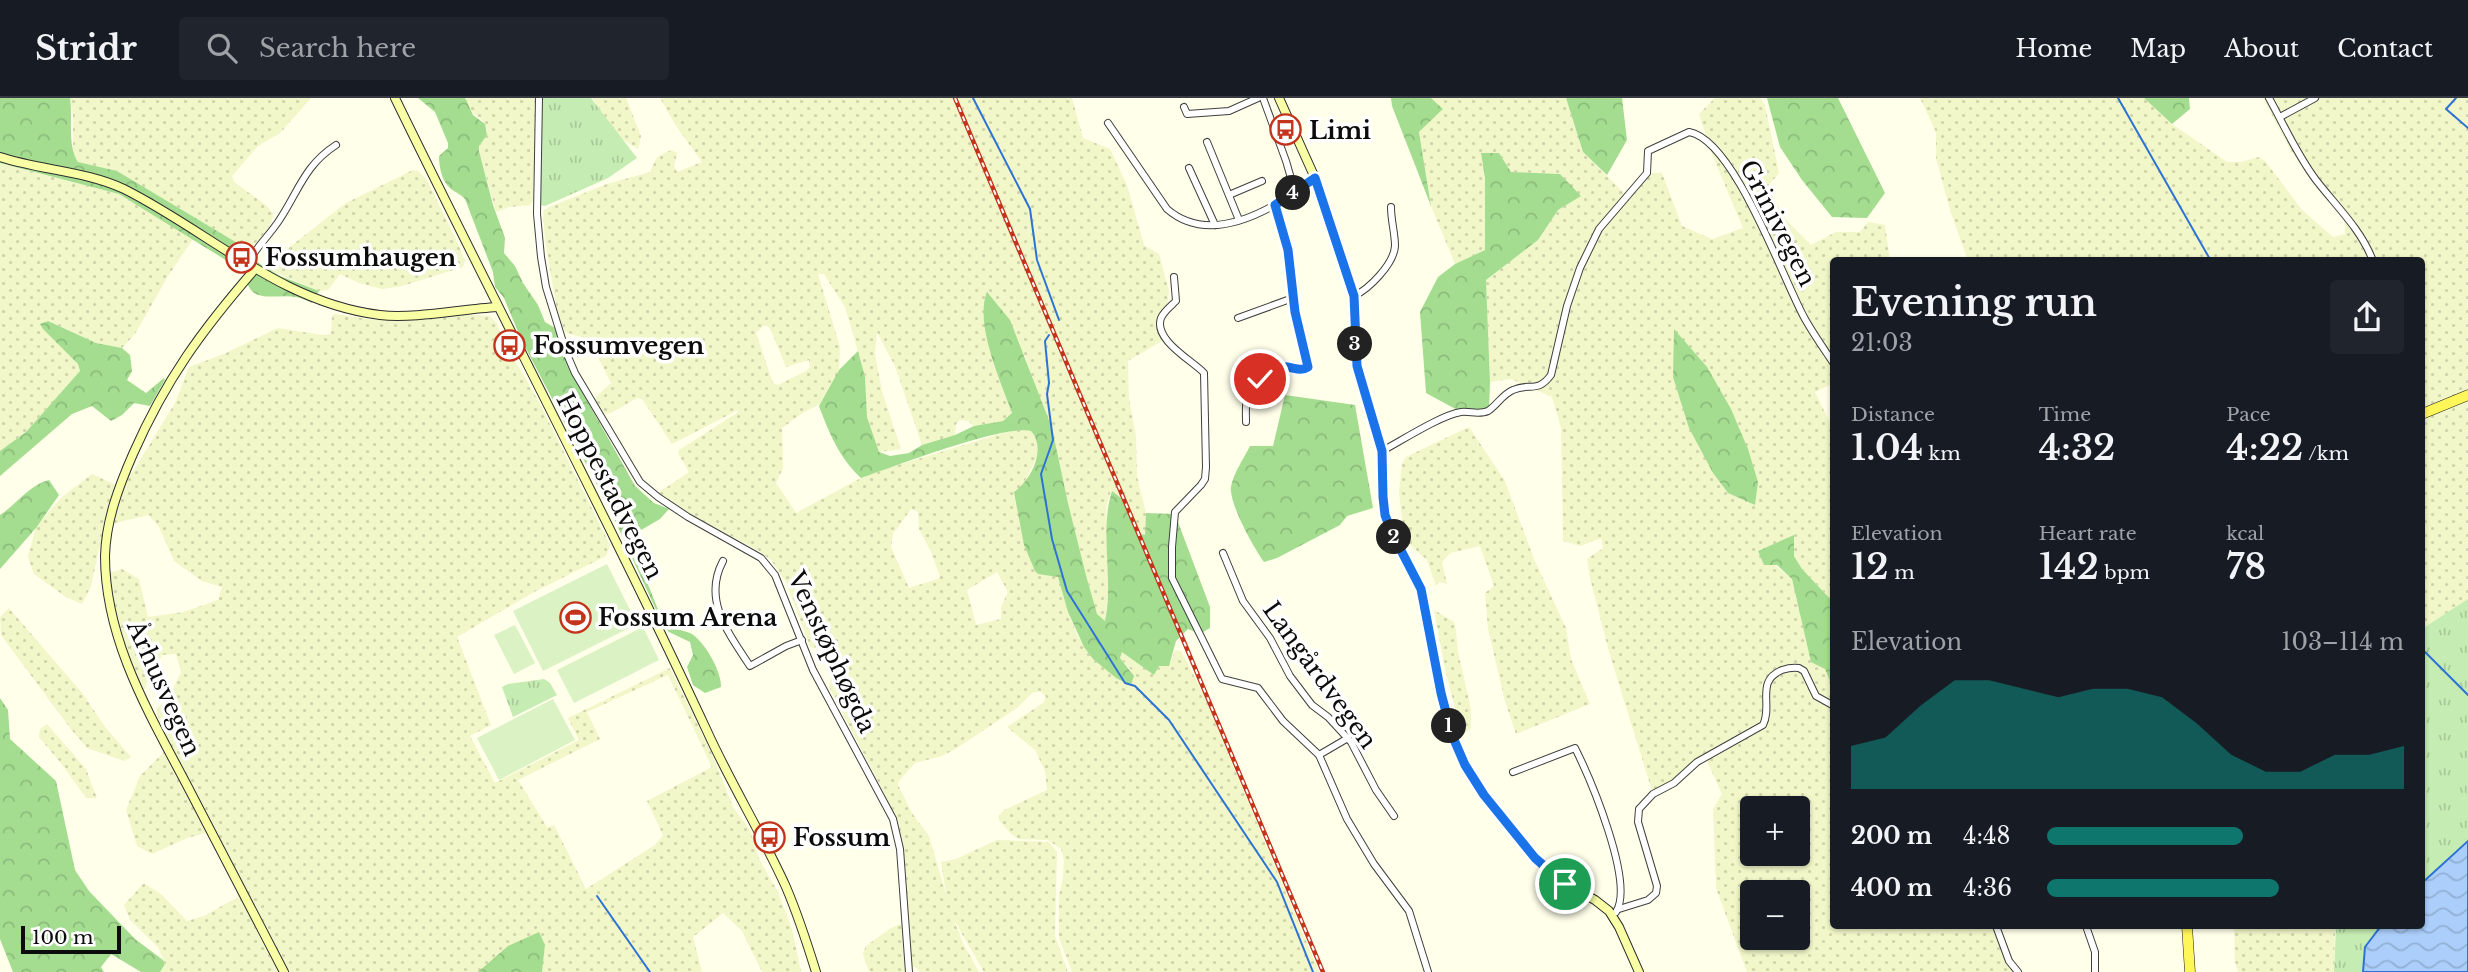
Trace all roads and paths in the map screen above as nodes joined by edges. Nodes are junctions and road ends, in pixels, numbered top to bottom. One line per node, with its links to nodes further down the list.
1 (396, 98): 27 (main road, Hoppestadvegen)
2 (539, 98): 36 (street, Venstøphøgda)
3 (1260, 98): 7 (street); 16 (street)
4 (1279, 98): 14 (main road)
5 (2269, 98): 8 (street)
6 (2315, 98): 8 (street)
7 (1184, 107)
8 (2280, 117): 22 (street)
9 (1108, 123): 21 (street)
10 (1218, 143): 17 (street)
11 (336, 145): 23 (street)
12 (0, 157): 23 (main road)
13 (1189, 168): 21 (street)
14 (1315, 178): 16 (street); 25 (main road)
15 (1262, 181): 17 (street)
16 (1294, 192): 18 (street)
17 (1230, 195): 20 (street)
18 (1275, 205): 20 (street); 26 (street)
19 (1391, 207): 25 (street)
20 (1239, 220): 21 (street)
21 (1215, 225)
22 (2371, 257)
23 (251, 266): 27 (main road); 46 (main road, Århusvegen)
24 (1174, 277): 39 (street, Langårdvegen)
25 (1354, 296): 33 (main road)
26 (1293, 298): 28 (street); 32 (street)
27 (497, 307): 47 (main road, Hoppestadvegen)
28 (1238, 318)
29 (1830, 358): 33 (street, Grinivegen)
30 (2468, 395): 31 (main road)
31 (2425, 413)
32 (1246, 422)
33 (1382, 451): 42 (main road)
34 (1223, 553): 38 (street, Langårdvegen)
35 (723, 561): 36 (street)
36 (802, 640): 48 (street, Venstøphøgda)
37 (1830, 704): 42 (street)
38 (1348, 738): 39 (street); 41 (street, Langårdvegen)
39 (1319, 755): 49 (street, Langårdvegen)
40 (1513, 772): 42 (street)
41 (1394, 816)
42 (1615, 912): 50 (main road)
43 (1997, 929): 51 (street)
44 (2087, 929): 52 (street)
45 (2187, 929): 53 (main road)
46 (284, 972)
47 (816, 972)
48 (909, 972)
49 (1427, 972)
50 (1639, 972)
51 (2018, 972)
52 (2095, 972)
53 (2190, 972)

